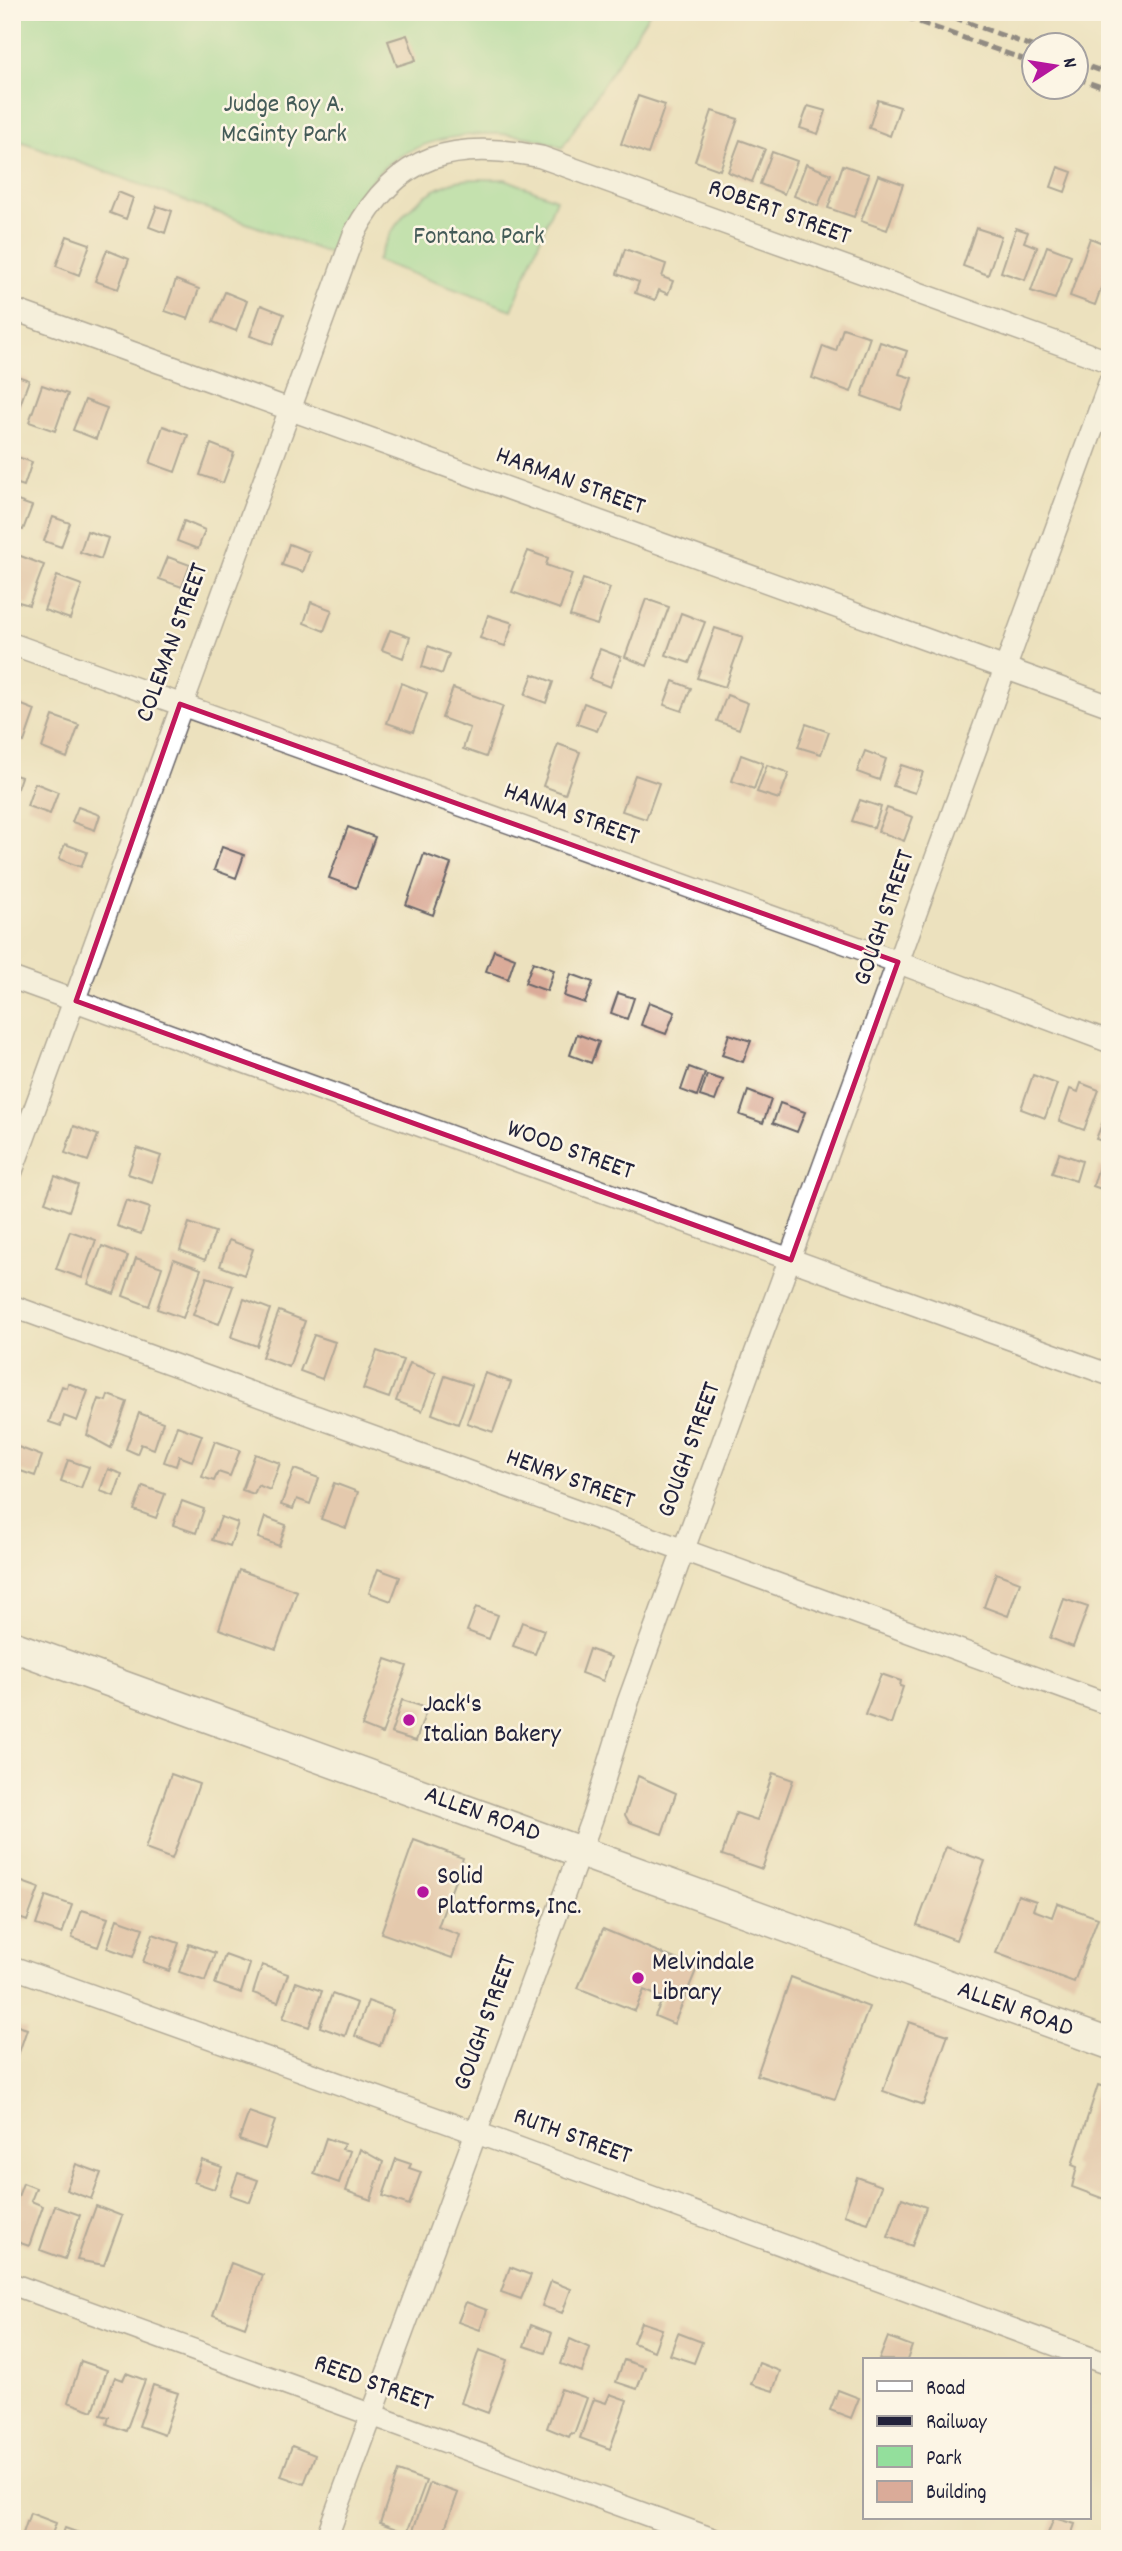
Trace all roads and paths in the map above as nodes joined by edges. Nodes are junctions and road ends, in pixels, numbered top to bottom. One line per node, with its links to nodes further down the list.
1 (424, 161): 3 (street, ROBERT STREET); 5 (street, COLEMAN STREET)
2 (12, 309): 5 (street, HARMAN STREET)
3 (1110, 362)
4 (1110, 381): 7 (street, GOUGH STREET)
5 (288, 409): 7 (street, HARMAN STREET); 8 (street, COLEMAN STREET)
6 (12, 644): 8 (street, HANNA STREET)
7 (1005, 668): 9 (street, HARMAN STREET); 10 (street, GOUGH STREET)
8 (180, 704): 10 (street, HANNA STREET); 12 (street, COLEMAN STREET)
9 (1110, 706)
10 (898, 962): 13 (street, HANNA STREET); 15 (street, GOUGH STREET)
11 (12, 978): 12 (street, WOOD STREET)
12 (76, 1001): 14 (street, COLEMAN STREET); 15 (street, WOOD STREET)
13 (1110, 1042)
14 (12, 1171)
15 (791, 1260): 17 (street, WOOD STREET); 18 (street, GOUGH STREET)
16 (12, 1306): 18 (street, HENRY STREET)
17 (1110, 1375)
18 (683, 1551): 20 (street, HENRY STREET); 21 (street, GOUGH STREET)
19 (12, 1646): 21 (main road, ALLEN ROAD)
20 (1110, 1705)
21 (579, 1850): 23 (main road, ALLEN ROAD); 24 (street, GOUGH STREET)
22 (12, 1967): 24 (street, RUTH STREET)
23 (1110, 2045)
24 (476, 2133): 26 (street, RUTH STREET); 27 (street, GOUGH STREET)
25 (12, 2284): 27 (street, REED STREET)
26 (1110, 2365)
27 (371, 2413): 28 (street, GOUGH STREET); 29 (street, REED STREET)
28 (326, 2539)
29 (713, 2539)

